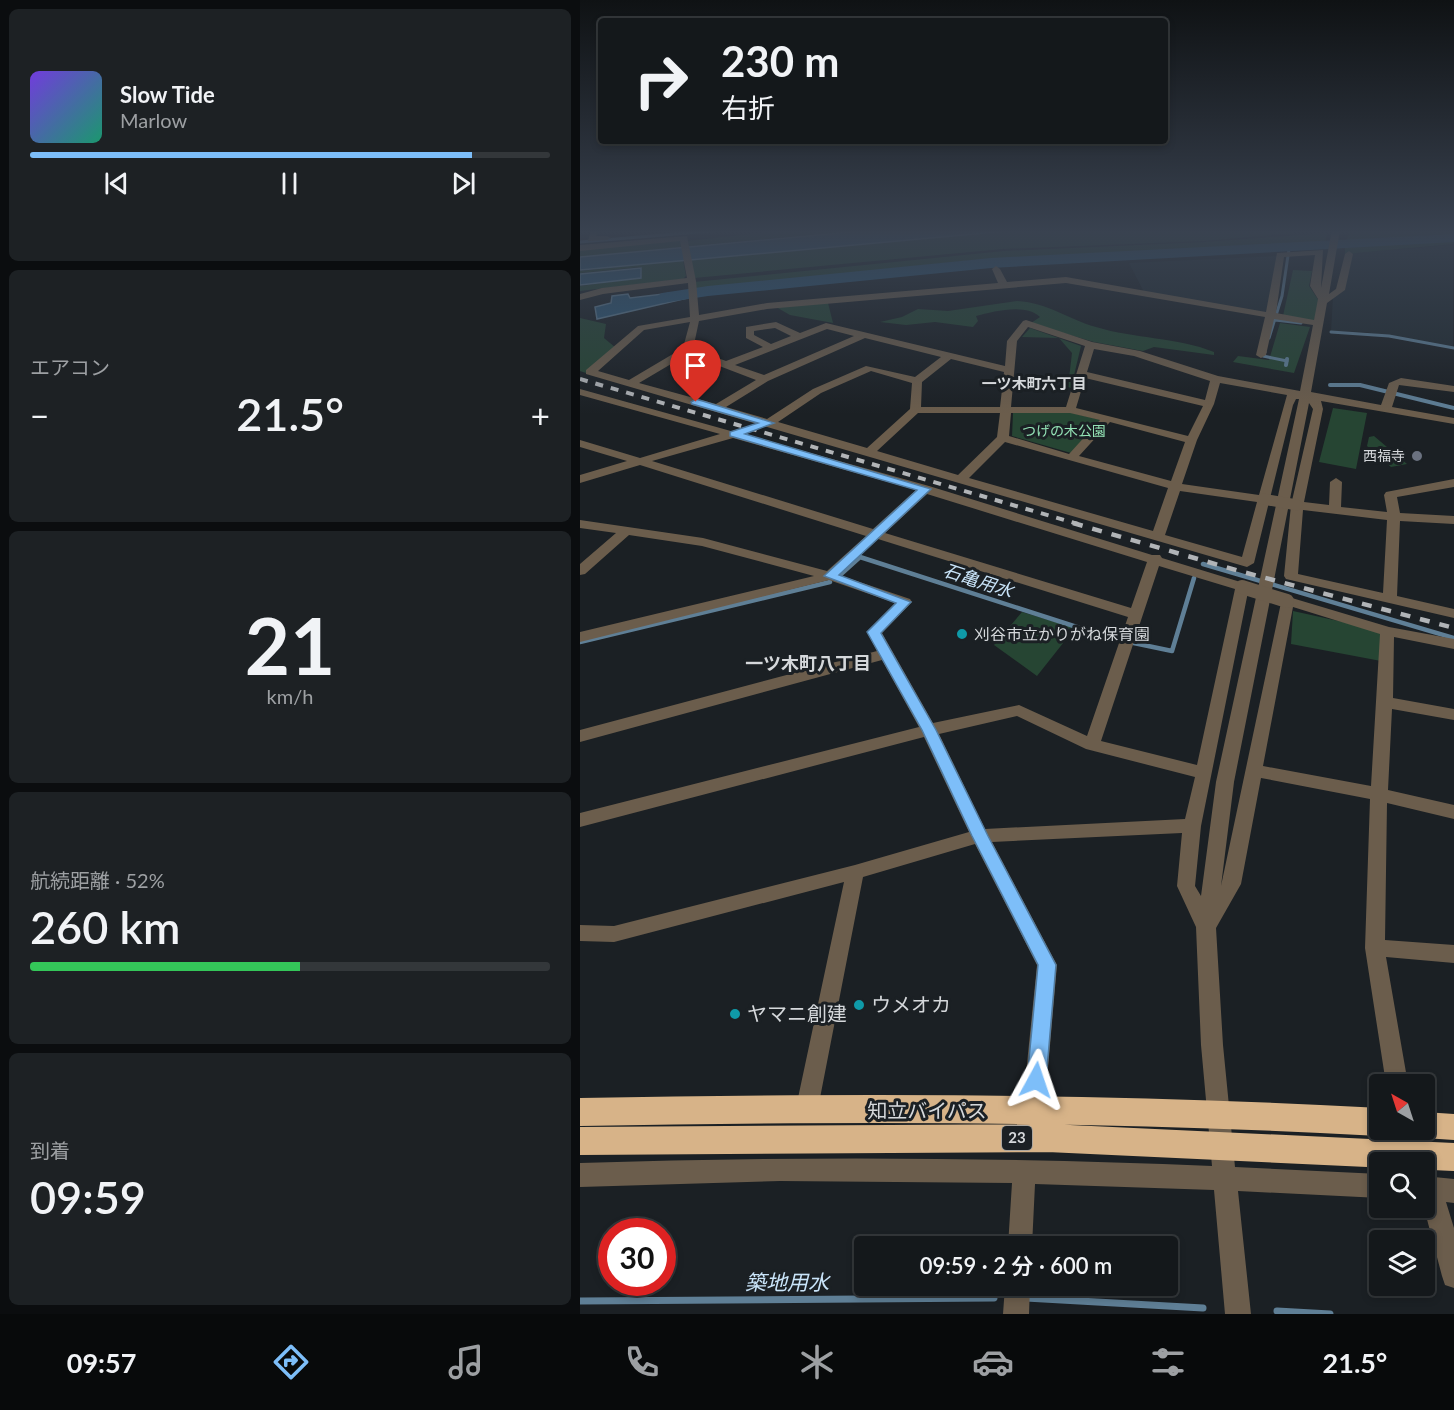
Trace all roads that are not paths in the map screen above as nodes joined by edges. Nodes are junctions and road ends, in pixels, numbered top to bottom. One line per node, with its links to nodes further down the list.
1 (601, 291): 9 (street)
2 (692, 291): 12 (street)
3 (941, 291): 12 (street)
4 (1130, 291): 11 (street)
5 (1276, 291): 11 (street)
6 (1318, 291): 10 (street)
7 (1325, 291): 10 (street)
8 (1338, 291): 10 (street)
9 (580, 297)
10 (1324, 300): 13 (street)
11 (1269, 316): 13 (street); 20 (street)
12 (696, 318): 18 (street); 27 (street)
13 (1317, 323): 30 (street)
14 (864, 335): 15 (street); 19 (street); 24 (street)
15 (799, 336): 17 (street); 17 (street)
16 (1090, 345): 22 (street); 23 (street); 25 (street)
17 (770, 347): 21 (street)
18 (687, 350): 21 (street); 27 (street)
19 (950, 355): 22 (street); 26 (street)
20 (1261, 356)
21 (726, 364): 24 (street)
22 (1009, 369): 34 (street)
23 (1081, 374): 31 (street); 35 (street)
24 (764, 379): 32 (street)
25 (1216, 379): 30 (street); 31 (street)
26 (918, 381): 33 (street); 39 (street)
27 (631, 383): 32 (street)
28 (1453, 389): 36 (street)
29 (582, 394): 40 (street)
30 (1304, 395): 36 (street); 53 (street); 54 (street); 87 (street)
31 (1208, 404): 42 (street)
32 (718, 408): 39 (street)
33 (915, 410): 34 (street); 44 (street)
34 (1006, 410): 35 (street); 41 (street)
35 (1070, 410): 37 (street)
36 (1385, 410): 38 (street)
37 (1108, 418): 42 (street); 45 (street)
38 (1453, 421)
39 (769, 423): 40 (street); 44 (street)
40 (733, 434): 46 (street); 52 (street)
41 (1003, 438): 45 (street); 47 (street)
42 (1191, 440): 51 (street)
43 (580, 443): 46 (street)
44 (869, 452): 47 (street)
45 (1071, 458): 51 (street)
46 (637, 462): 48 (street); 60 (street)
47 (962, 478): 61 (street)
48 (580, 479)
49 (1336, 482): 55 (street)
50 (1453, 483): 56 (street)
51 (1174, 486): 53 (street); 61 (street)
52 (925, 489): 60 (street); 62 (street)
53 (1263, 499): 54 (street, bridge); 61 (street)
54 (1297, 505): 55 (street); 66 (street)
55 (1334, 510): 56 (street)
56 (1394, 517): 57 (street); 66 (street)
57 (1453, 520)
58 (580, 524): 59 (street)
59 (626, 531): 63 (street); 64 (street)
60 (877, 534): 64 (street); 68 (street)
61 (1158, 537)
62 (1155, 558): 65 (street); 68 (street)
63 (580, 571)
64 (830, 576): 71 (street); 73 (street)
65 (1242, 586): 67 (street, bridge); 80 (street)
66 (1390, 599): 69 (street)
67 (1287, 601): 70 (street); 79 (street)
68 (1134, 614): 78 (street)
69 (1453, 614)
70 (1387, 631): 72 (street); 74 (street)
71 (580, 637)
72 (1453, 644)
73 (886, 654): 76 (street); 77 (street)
74 (1385, 702): 75 (street); 81 (street)
75 (1453, 715)
76 (929, 730): 78 (street); 83 (street); 85 (street)
77 (580, 736)
78 (1092, 746): 80 (street)
79 (1255, 771): 81 (street); 87 (street)
80 (1204, 773): 84 (street)
81 (1379, 794): 82 (street); 89 (street)
82 (1453, 812)
83 (580, 820)
84 (1192, 826): 85 (street); 87 (street)
85 (980, 836): 86 (street); 94 (street)
86 (855, 872): 88 (street); 92 (street)
87 (1206, 927): 95 (street)
88 (580, 933)
89 (1375, 948): 90 (street); 91 (street)
90 (1453, 954)
91 (1395, 1074)
92 (809, 1098): 93 (street); 94 (street)
93 (580, 1102)
94 (1034, 1103): 95 (street)
95 (1217, 1107): 96 (street); 107 (street)
96 (1369, 1110)
97 (580, 1112): 100 (highway, 知立バイパス / 23, bridge)
98 (1435, 1114): 99 (street)
99 (1453, 1115)
100 (1369, 1121)
101 (1435, 1126): 102 (highway)
102 (1453, 1127)
103 (580, 1141): 104 (highway, 知立バイパス / 23, bridge)
104 (1453, 1157)
105 (1024, 1173): 106 (street); 107 (street); 110 (street)
106 (580, 1175)
107 (1224, 1178): 108 (street); 114 (street)
108 (1369, 1185)
109 (1436, 1189): 111 (street)
110 (1021, 1236)
111 (1453, 1276)
112 (1017, 1296): 113 (street)
113 (1016, 1314)
114 (1238, 1314)

